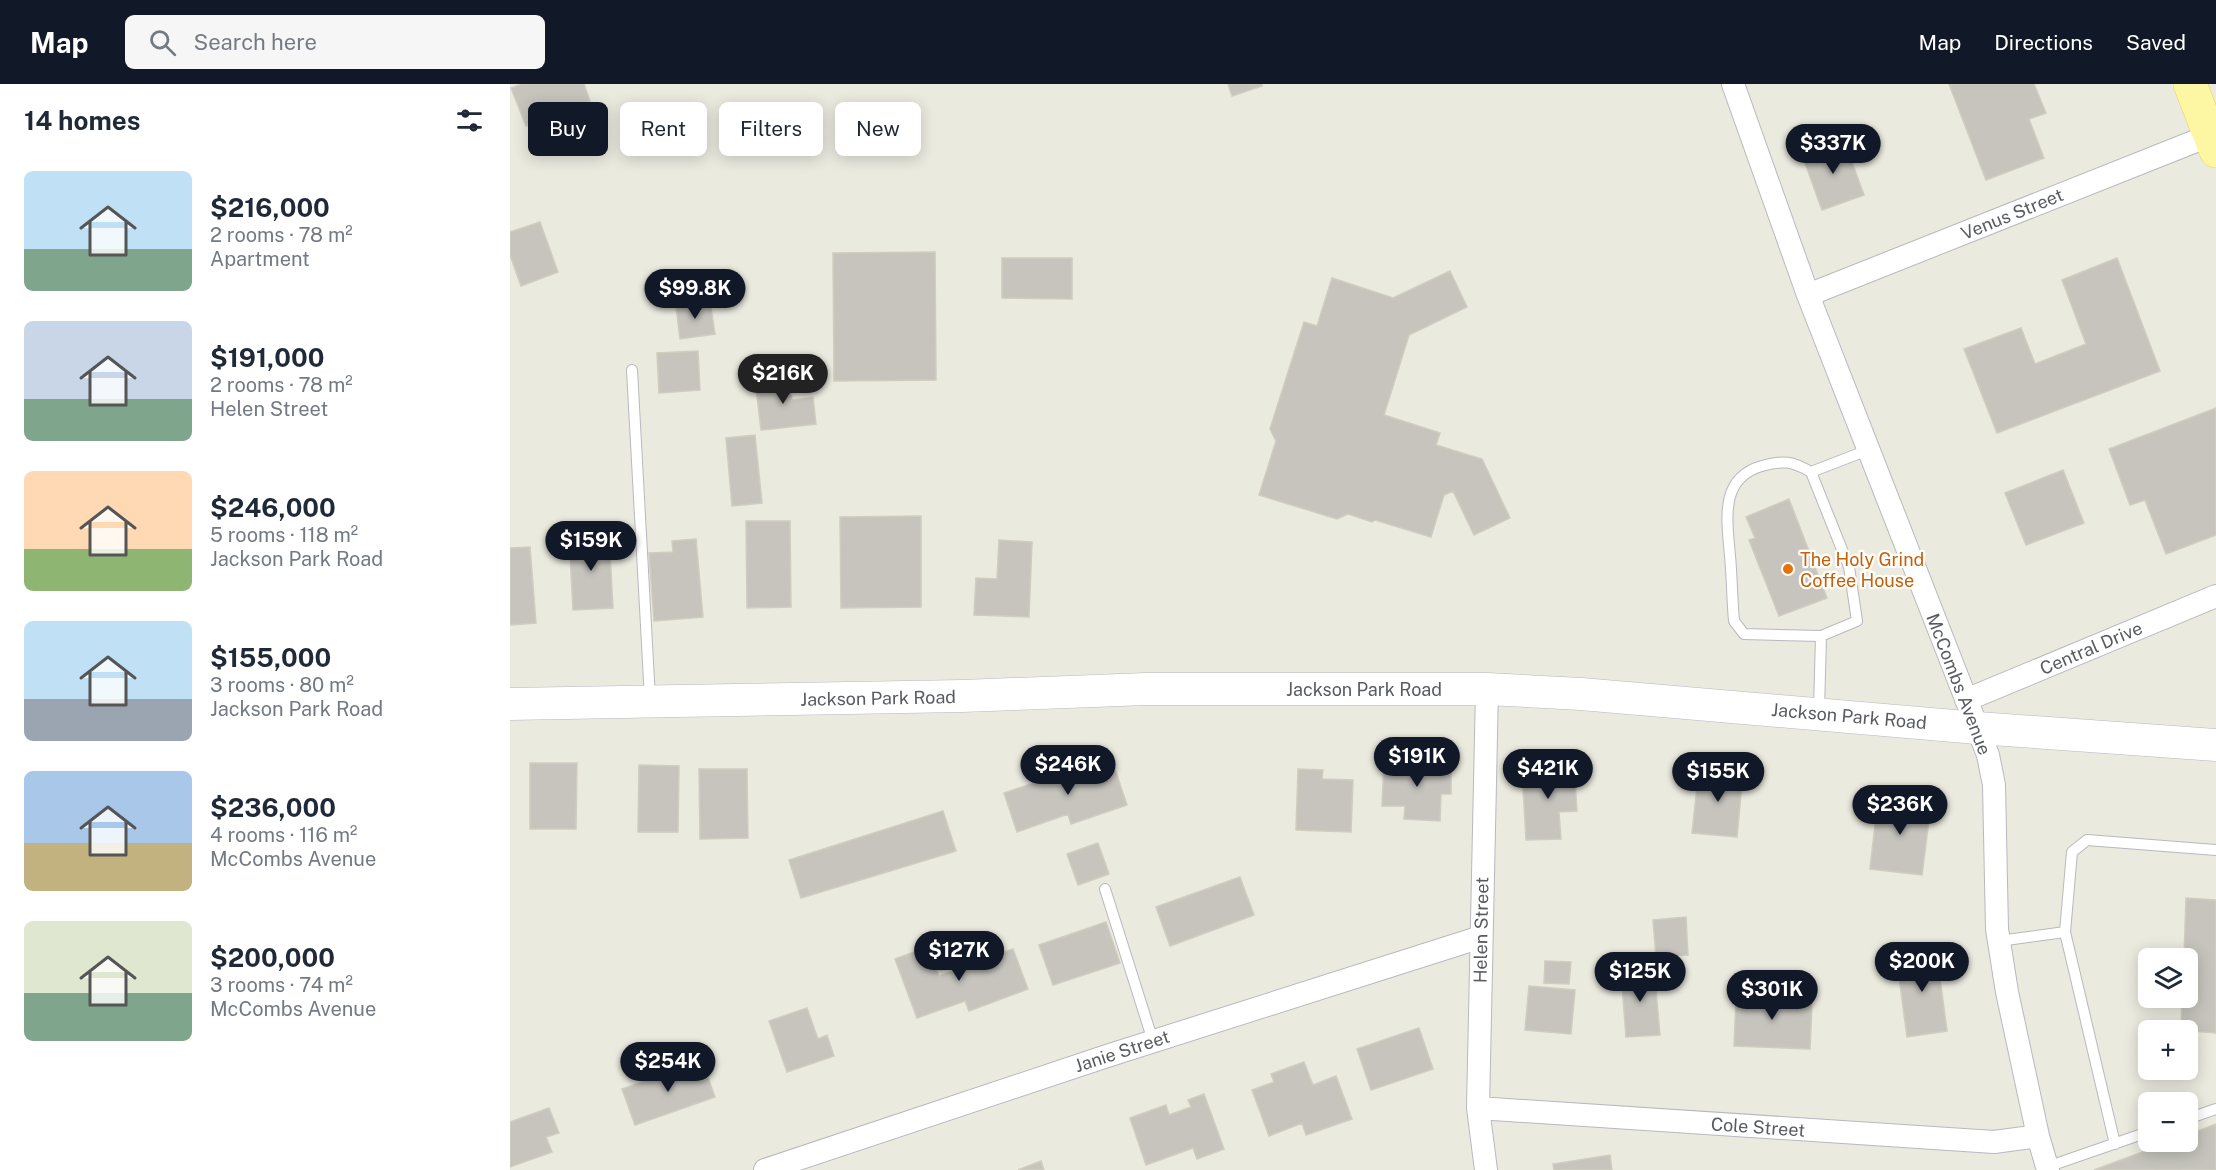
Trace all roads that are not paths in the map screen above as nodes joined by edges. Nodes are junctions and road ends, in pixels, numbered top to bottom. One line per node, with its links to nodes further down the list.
1 (1733, 84): 4 (street, McCombs Avenue)
2 (2190, 84): 3 (main road)
3 (2214, 140): 4 (street, Venus Street)
4 (1808, 295): 6 (street, McCombs Avenue)
5 (632, 370): 11 (lane)
6 (1868, 450): 7 (lane); 14 (street, McCombs Avenue)
7 (1811, 471): 9 (lane); 9 (lane)
8 (2216, 596): 14 (street, Central Drive)
9 (1821, 636): 13 (lane)
10 (1487, 690): 11 (main road, Jackson Park Road); 13 (main road, Jackson Park Road); 19 (street, Helen Street)
11 (650, 702): 12 (main road, Jackson Park Road)
12 (510, 704)
13 (1819, 714): 14 (main road, Jackson Park Road)
14 (1971, 714): 15 (main road, Jackson Park Road); 20 (street, McCombs Avenue)
15 (2216, 745)
16 (2216, 850): 18 (lane)
17 (1105, 890): 21 (lane)
18 (2065, 932): 20 (lane); 27 (lane)
19 (1481, 936): 21 (street, Janie Street); 22 (street, Helen Street)
20 (2000, 941): 25 (street, McCombs Avenue)
21 (1153, 1041): 29 (street, Janie Street)
22 (1478, 1108): 25 (street, Cole Street); 30 (street, Helen Street)
23 (2216, 1109): 24 (lane)
24 (2198, 1115)
25 (2038, 1136): 28 (street, McCombs Avenue)
26 (2138, 1136): 27 (lane)
27 (2115, 1144): 28 (lane)
28 (2048, 1169)
29 (765, 1170)
30 (1486, 1170)

